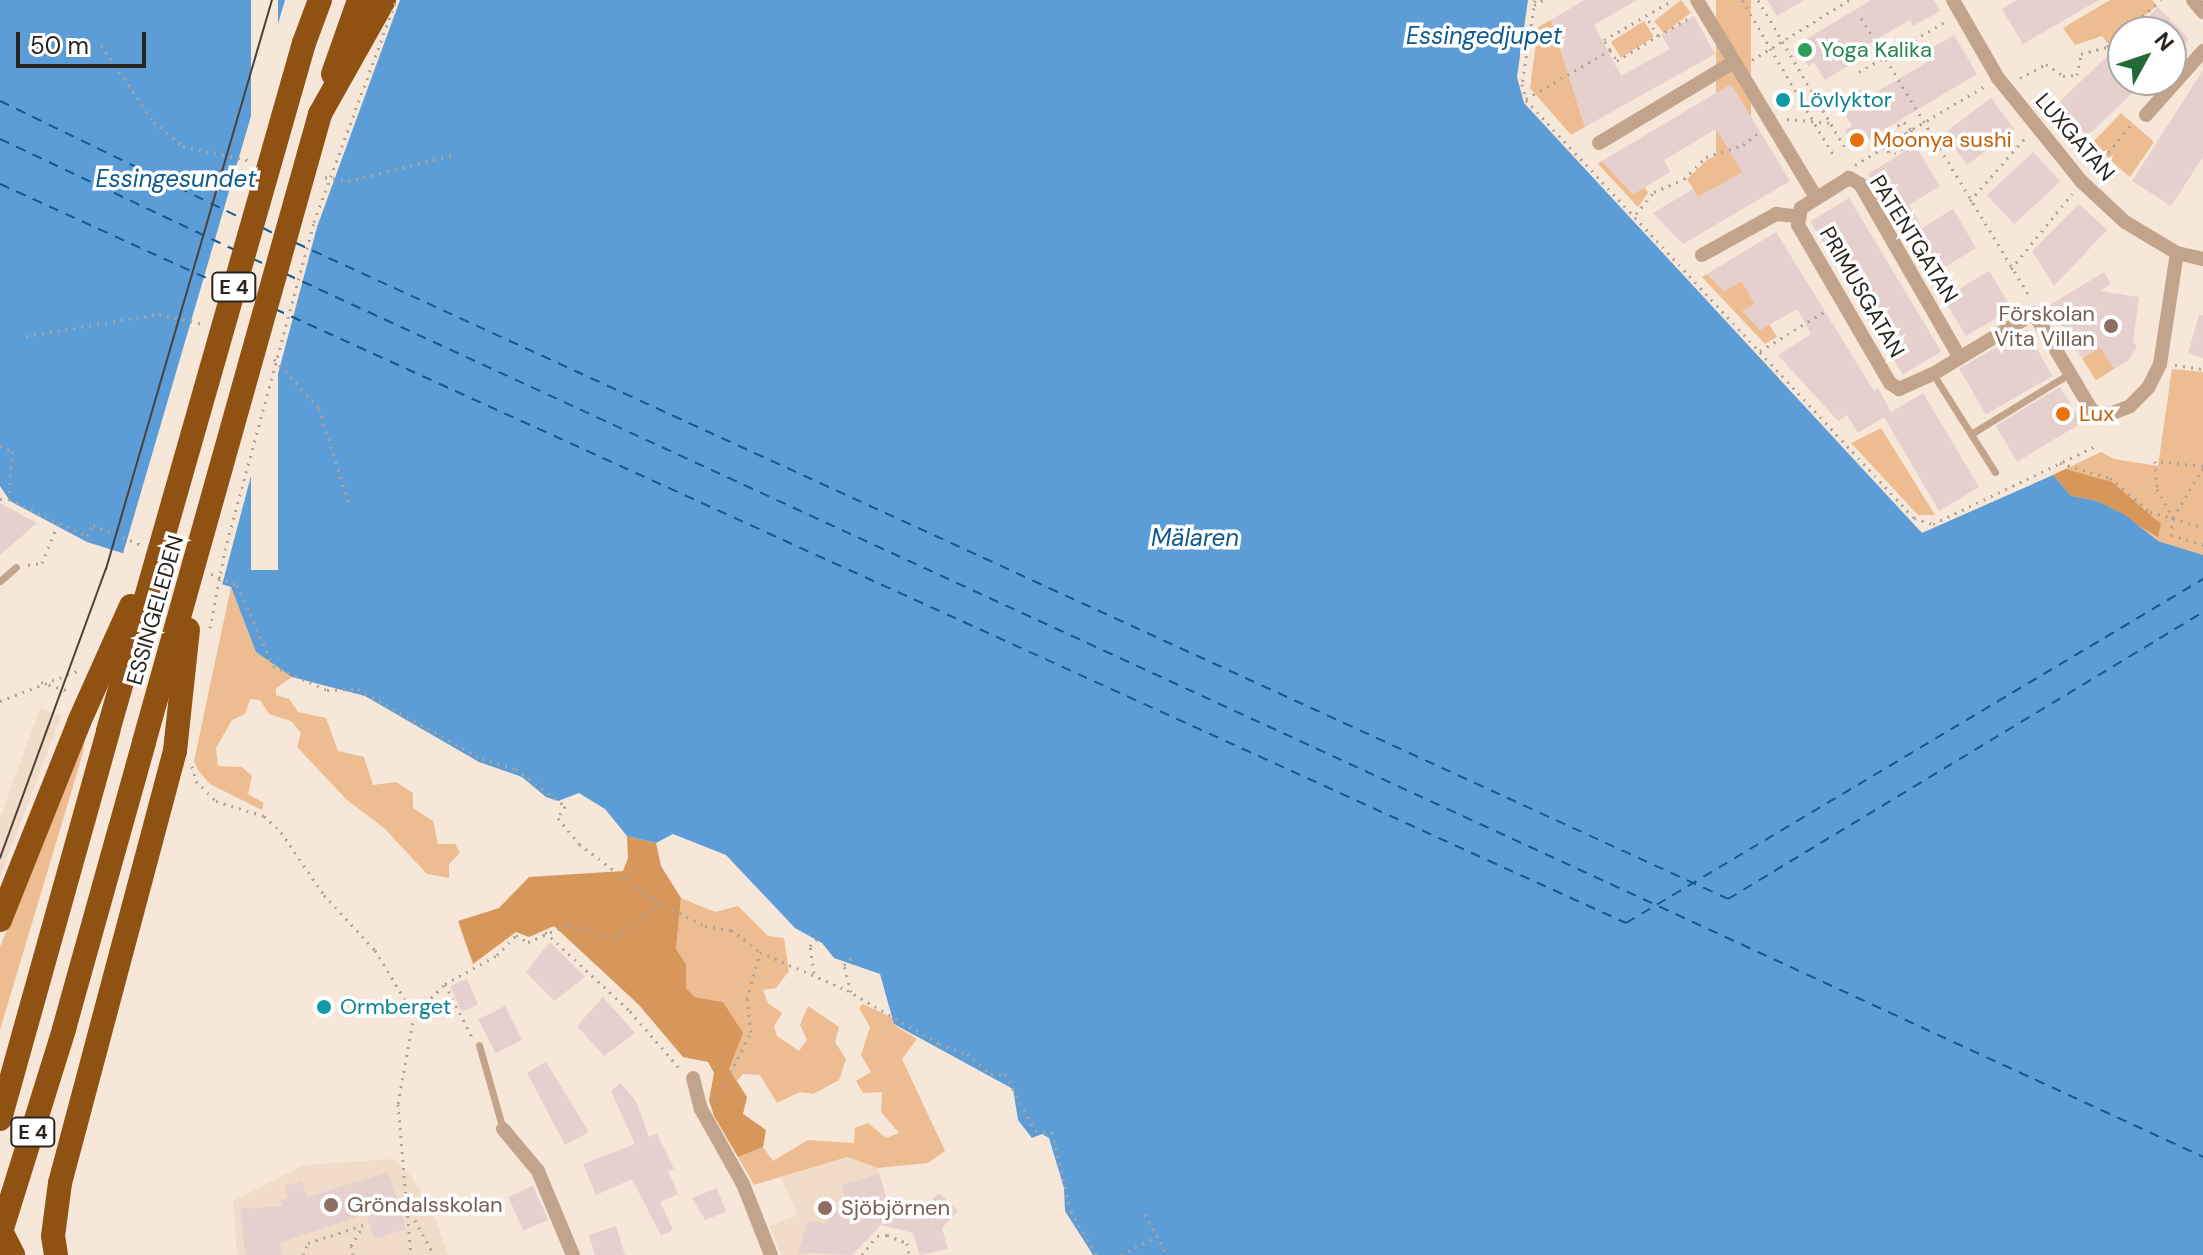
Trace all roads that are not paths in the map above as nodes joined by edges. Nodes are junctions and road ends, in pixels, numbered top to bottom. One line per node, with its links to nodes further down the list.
1 (311, 0): 9 (highway)
2 (320, 0): 9 (highway, ESSINGELEDEN / E 4)
3 (359, 0): 12 (highway, ESSINGELEDEN / E 4)
4 (384, 0): 12 (highway)
5 (1953, 0): 17 (street, LUXGATAN)
6 (2193, 0): 8 (street)
7 (1696, 7): 11 (street, PRIMUSGATAN)
8 (2203, 12)
9 (304, 43): 25 (highway, ESSINGELEDEN / E 4, bridge)
10 (2203, 51): 13 (street)
11 (1734, 62): 14 (street); 15 (street, PRIMUSGATAN)
12 (320, 114): 26 (highway, ESSINGELEDEN / E 4, bridge)
13 (2144, 114)
14 (1599, 143)
15 (1816, 197): 16 (street, PRIMUSGATAN); 20 (street, PATENTGATAN)
16 (1796, 216): 18 (street, PRIMUSGATAN); 21 (street, PRIMUSGATAN)
17 (2177, 253): 19 (street, LUXGATAN); 22 (street, PRIMUSGATAN)
18 (1702, 255)
19 (2203, 259)
20 (1960, 358): 21 (street, PRIMUSGATAN); 22 (street, PRIMUSGATAN)
21 (1933, 374): 23 (lane)
22 (2069, 374): 23 (lane)
23 (1971, 434): 24 (lane)
24 (1995, 472)
25 (158, 540): 29 (highway, bridge); 32 (highway, ESSINGELEDEN / E 4, bridge)
26 (202, 566): 35 (highway, ESSINGELEDEN / E 4, bridge); 37 (highway, bridge)
27 (16, 567): 28 (lane)
28 (0, 581)
29 (0, 920)
30 (479, 1045): 33 (lane)
31 (693, 1078): 39 (street)
32 (0, 1119)
33 (503, 1129): 38 (street)
34 (0, 1229): 36 (highway)
35 (0, 1235)
36 (13, 1255)
37 (56, 1255)
38 (573, 1255)
39 (771, 1255)

